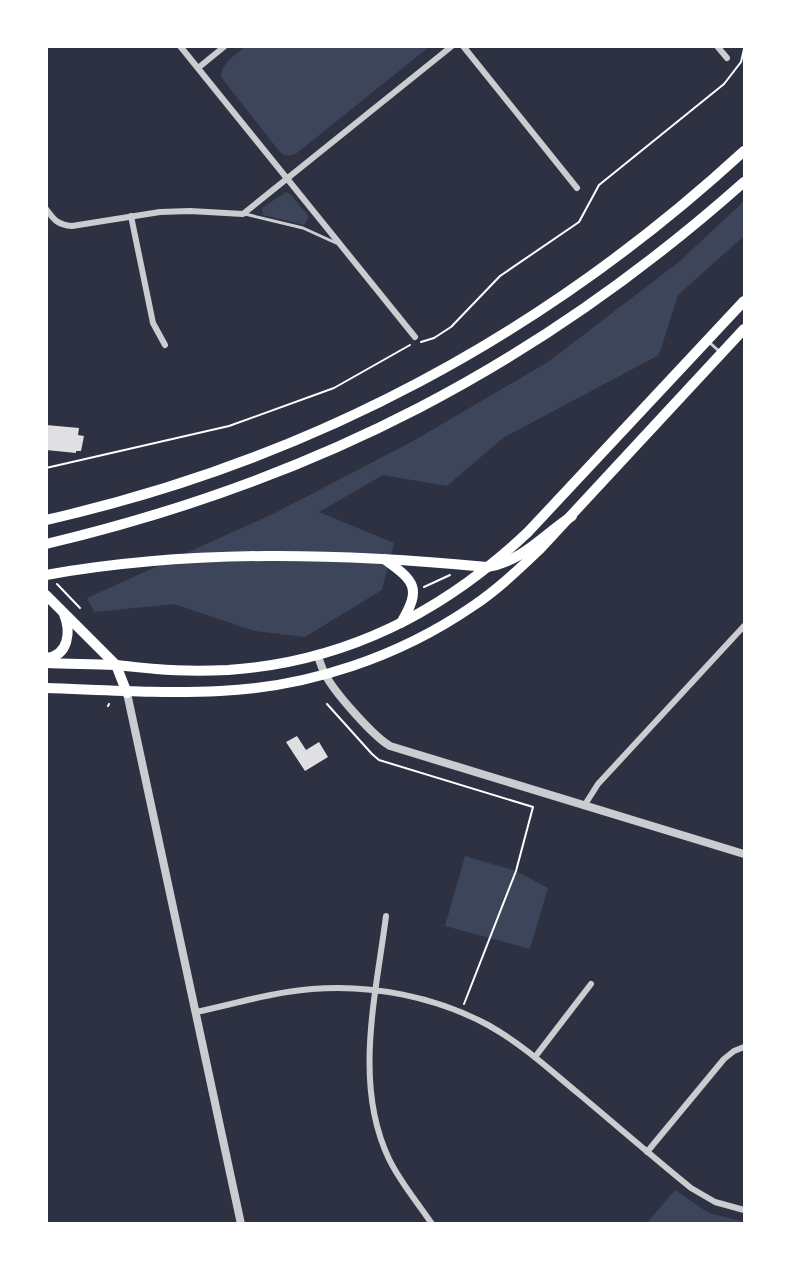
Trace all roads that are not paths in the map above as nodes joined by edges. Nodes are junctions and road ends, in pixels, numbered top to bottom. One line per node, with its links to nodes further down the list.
1 (180, 46): 7 (street)
2 (225, 46): 7 (street)
3 (452, 46): 9 (street)
4 (463, 46): 11 (street)
5 (717, 46): 6 (street)
6 (727, 58)
7 (198, 68): 9 (street)
8 (744, 151): 23 (highway)
9 (286, 179): 13 (street); 15 (street)
10 (744, 182): 24 (highway)
11 (577, 188)
12 (46, 208): 14 (street)
13 (243, 214): 14 (street); 15 (lane)
14 (131, 216): 20 (street)
15 (338, 244): 19 (street)
16 (744, 301): 18 (highway)
17 (744, 329): 21 (highway)
18 (707, 341): 21 (lane); 26 (highway)
19 (415, 342)
20 (165, 345)
21 (722, 354): 22 (highway)
22 (572, 516): 26 (highway); 36 (highway)
23 (46, 520)
24 (46, 544)
25 (384, 559): 26 (highway); 27 (highway); 30 (highway)
26 (487, 567): 30 (highway)
27 (51, 578)
28 (46, 595): 29 (highway)
29 (62, 611): 33 (highway); 35 (highway)
30 (401, 622): 32 (highway)
31 (744, 626): 39 (street)
32 (318, 656): 35 (highway); 36 (street)
33 (46, 658)
34 (46, 663): 35 (highway)
35 (116, 665): 38 (highway)
36 (325, 676): 38 (highway); 39 (street)
37 (46, 688): 38 (highway)
38 (127, 693): 44 (street)
39 (584, 806): 40 (street)
40 (744, 854)
41 (386, 916): 43 (street)
42 (591, 984): 46 (street)
43 (376, 991): 44 (street); 46 (street); 50 (street)
44 (196, 1012): 49 (street)
45 (744, 1047): 47 (street)
46 (535, 1057): 47 (street)
47 (647, 1152): 48 (street)
48 (744, 1210)
49 (241, 1224)
50 (432, 1224)

